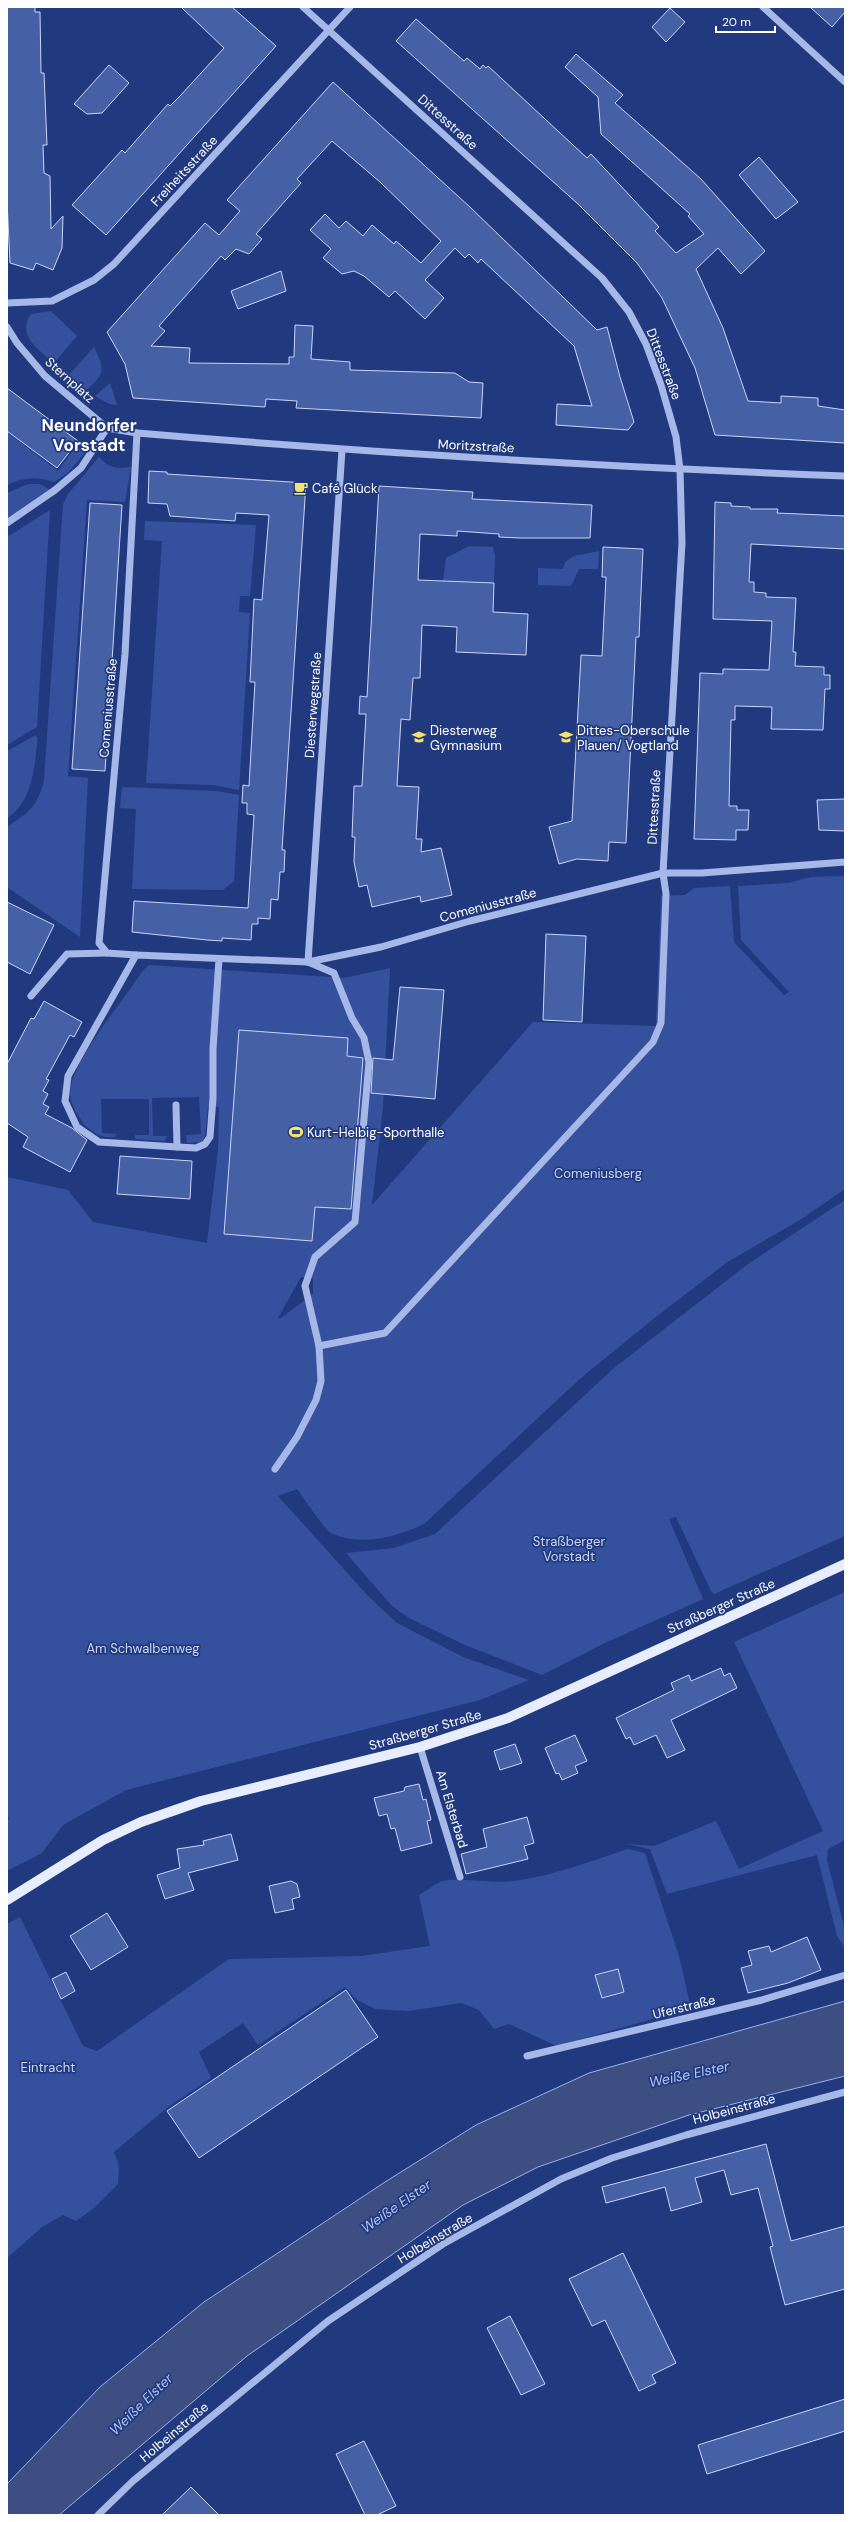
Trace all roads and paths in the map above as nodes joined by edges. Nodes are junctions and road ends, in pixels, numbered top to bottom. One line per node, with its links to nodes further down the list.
1 (303, 7): 4 (street, Dittesstraße)
2 (350, 7): 4 (street, Freiheitsstraße)
3 (763, 7): 5 (street)
4 (329, 30): 6 (street, Freiheitsstraße); 11 (street, Dittesstraße)
5 (845, 82)
6 (7, 303)
7 (7, 327): 8 (street, Sternplatz)
8 (107, 428): 9 (street, Moritzstraße); 13 (street)
9 (137, 433): 10 (street, Moritzstraße); 16 (street, Comeniusstraße)
10 (342, 450): 11 (street, Moritzstraße); 19 (street, Diesterwegstraße)
11 (680, 470): 12 (street, Moritzstraße); 15 (street, Dittesstraße)
12 (845, 476)
13 (7, 523)
14 (845, 862): 15 (street, Comeniusstraße)
15 (663, 872): 19 (street, Comeniusstraße); 23 (street, Dittesstraße)
16 (107, 953): 17 (street, Comeniusstraße); 20 (street)
17 (136, 954): 18 (street, Comeniusstraße); 22 (street)
18 (218, 959): 19 (street, Comeniusstraße); 22 (street)
19 (308, 962): 23 (street)
20 (31, 996)
21 (176, 1105): 22 (street)
22 (177, 1147)
23 (319, 1346): 24 (street)
24 (275, 1469)
25 (845, 1564): 26 (main road, Straßberger Straße)
26 (420, 1747): 27 (street, Am Elsterbad); 28 (main road, Straßberger Straße)
27 (460, 1877)
28 (7, 1900)
29 (845, 1975): 30 (street, Uferstraße)
30 (527, 2056)
31 (845, 2092): 32 (street, Holbeinstraße)
32 (98, 2515)

